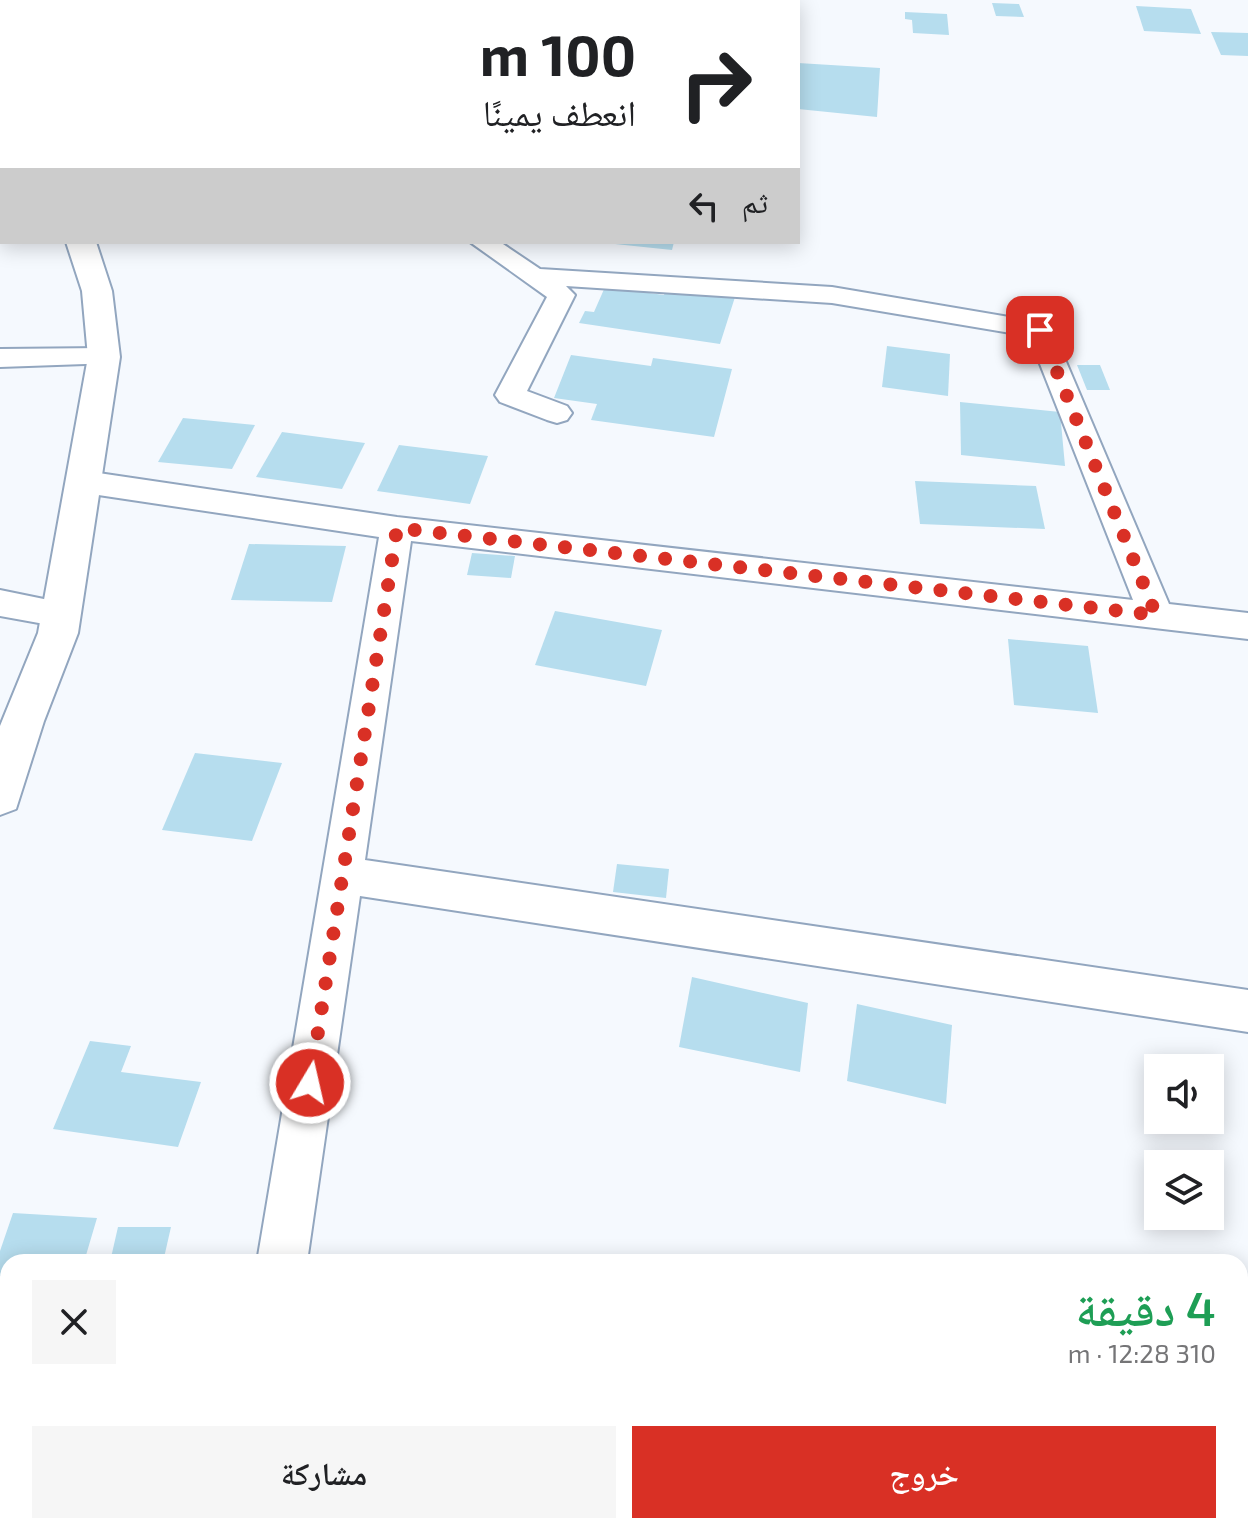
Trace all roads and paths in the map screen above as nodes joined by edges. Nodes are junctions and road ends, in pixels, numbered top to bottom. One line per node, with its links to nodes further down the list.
1 (87, 244): 4 (street)
2 (486, 244): 3 (street)
3 (533, 276): 6 (street); 11 (street)
4 (104, 357): 5 (street); 7 (street)
5 (0, 358)
6 (557, 413)
7 (85, 482): 8 (street); 10 (street)
8 (397, 528): 11 (street); 15 (street)
9 (0, 603): 10 (street)
10 (61, 614): 13 (street)
11 (1156, 615): 12 (street)
12 (1248, 626)
13 (12, 719): 14 (street)
14 (0, 796)
15 (343, 875): 16 (street); 17 (street)
16 (1248, 1011)
17 (283, 1254)

